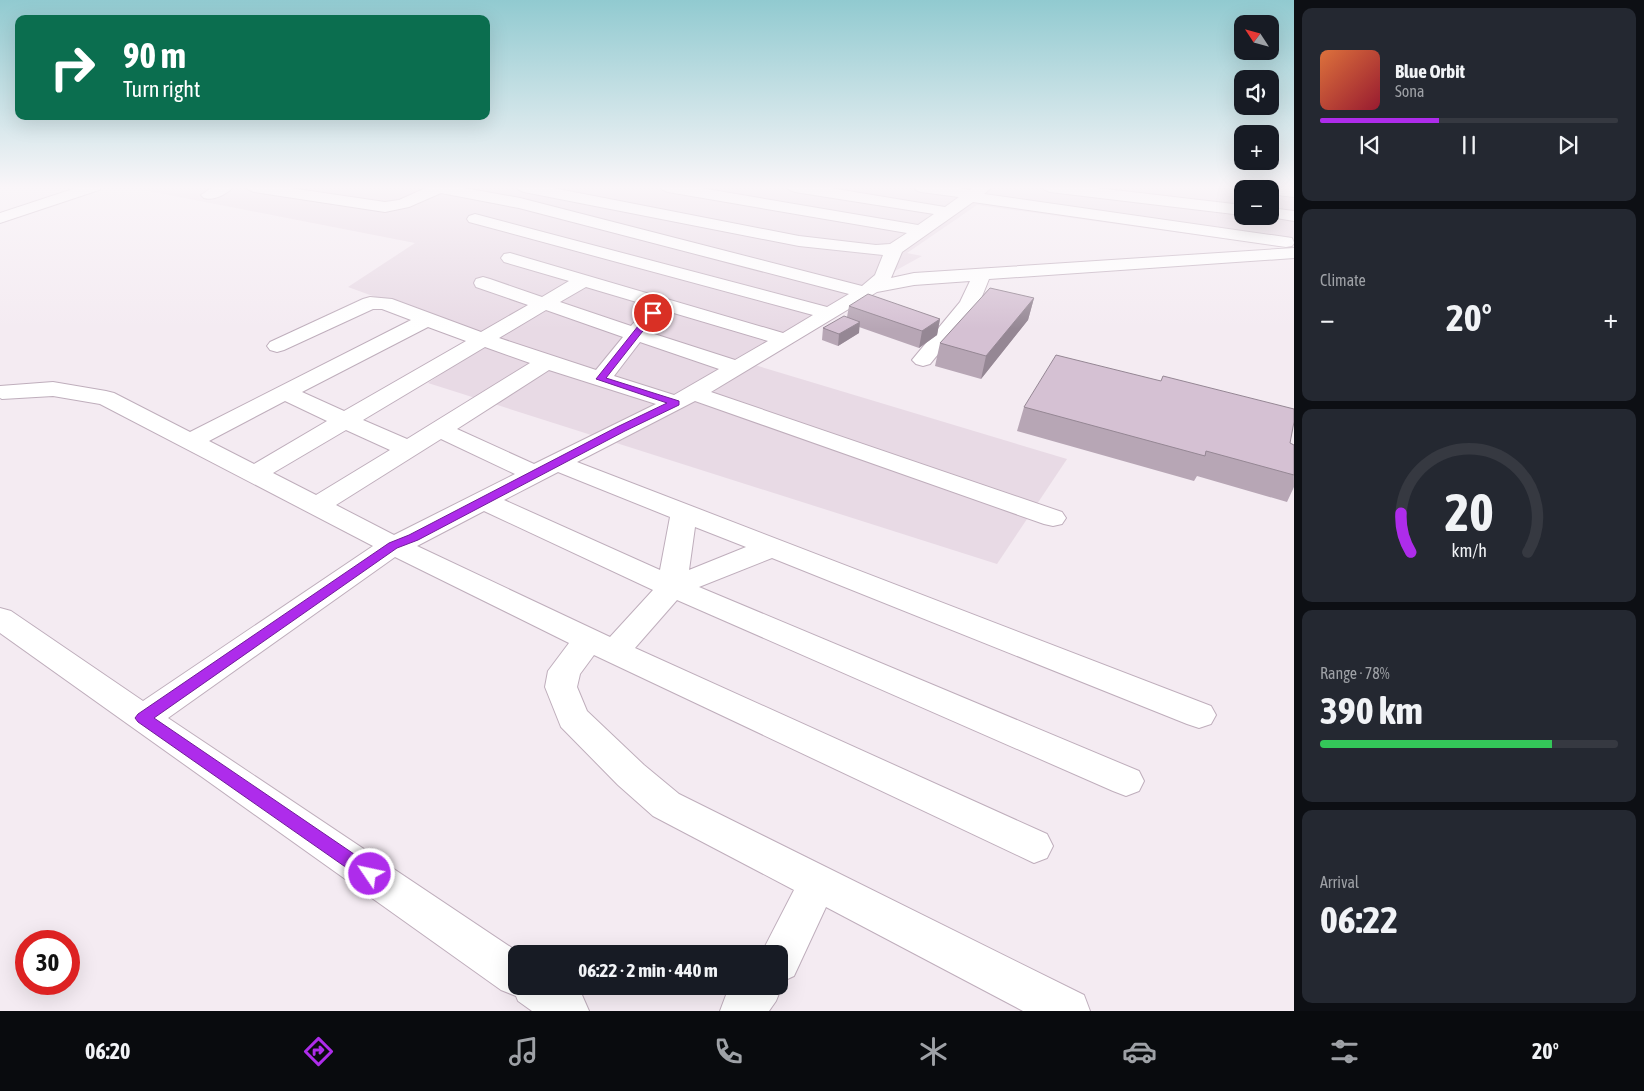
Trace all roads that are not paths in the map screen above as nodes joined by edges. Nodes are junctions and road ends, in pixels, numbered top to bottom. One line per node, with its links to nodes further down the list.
1 (533, 234): 14 (street)
2 (653, 234): 10 (street)
3 (714, 234): 10 (street)
4 (763, 234): 8 (street)
5 (805, 234): 8 (street)
6 (915, 234): 11 (street)
7 (1230, 234): 9 (street)
8 (799, 241): 11 (street)
9 (1294, 243)
10 (702, 249): 14 (street); 18 (street)
11 (894, 249): 18 (street)
12 (1294, 253): 15 (street)
13 (510, 258): 16 (street)
14 (684, 274): 20 (street); 21 (street)
15 (982, 274): 18 (street); 27 (street)
16 (584, 280): 19 (street); 20 (street)
17 (483, 283): 19 (street)
18 (868, 290): 21 (street)
19 (543, 303): 23 (street); 24 (street)
20 (662, 303): 23 (street); 25 (street)
21 (830, 314): 25 (street)
22 (427, 320): 24 (street); 26 (street); 32 (street)
23 (635, 334): 29 (street); 30 (street)
24 (484, 340): 28 (street); 34 (street)
25 (786, 340): 29 (street)
26 (277, 346)
27 (923, 360)
28 (547, 362): 30 (street); 35 (street)
29 (737, 368): 33 (street)
30 (600, 379): 33 (street)
31 (1, 392): 36 (street)
32 (286, 393): 34 (street); 36 (street)
33 (684, 398): 38 (street); 43 (street)
34 (347, 420): 37 (street); 39 (street)
35 (439, 430): 37 (street); 38 (street)
36 (190, 441): 39 (street)
37 (408, 449): 41 (street)
38 (545, 468): 40 (street); 42 (street)
39 (254, 474): 41 (street)
40 (484, 501): 44 (street); 46 (street)
41 (317, 506): 44 (street)
42 (684, 513): 45 (street); 46 (street)
43 (1053, 518)
44 (393, 545): 48 (street); 50 (street)
45 (773, 547): 46 (street); 49 (street)
46 (672, 587): 48 (street); 51 (street)
47 (0, 618): 50 (street)
48 (602, 646): 52 (street); 53 (street)
49 (1199, 714)
50 (143, 718): 55 (street)
51 (1126, 780)
52 (1034, 846)
53 (818, 882): 54 (street); 60 (street)
54 (787, 945)
55 (508, 969)
56 (546, 995): 58 (street)
57 (754, 995): 59 (street)
58 (567, 1010)
59 (742, 1011)
60 (1068, 1011)

